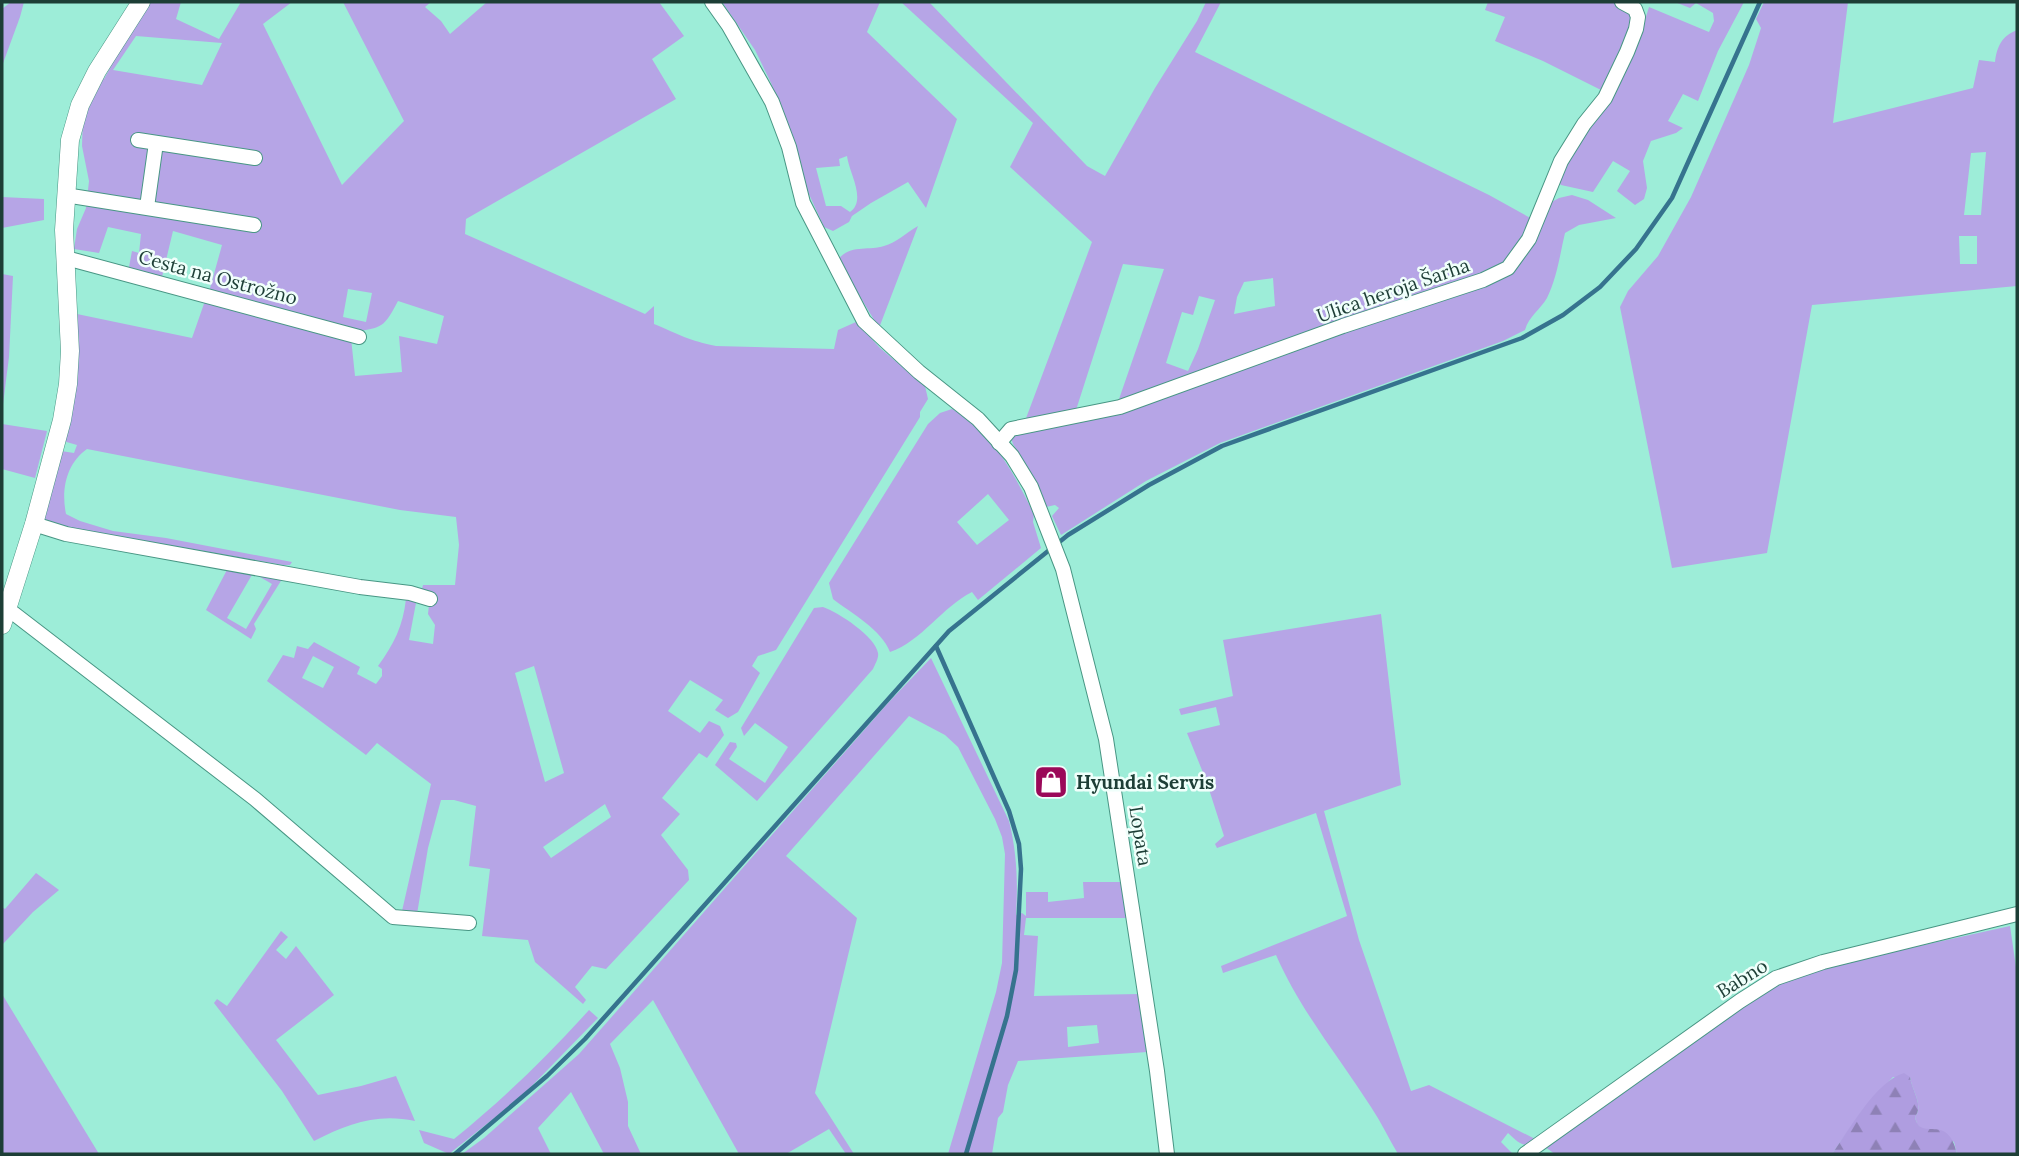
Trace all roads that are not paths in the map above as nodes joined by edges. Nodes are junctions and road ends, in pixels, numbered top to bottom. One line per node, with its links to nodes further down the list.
1 (141, 2): 7 (street)
2 (712, 2): 12 (street)
3 (1622, 2): 12 (street, Ulica heroja Šarha)
4 (138, 140): 5 (street)
5 (156, 143): 6 (street); 8 (street)
6 (255, 158)
7 (65, 195): 8 (street); 10 (street)
8 (147, 207): 9 (street)
9 (254, 226)
10 (66, 258): 11 (street, Cesta na Ostrožno); 13 (street)
11 (359, 337)
12 (999, 443): 18 (street, Lopata)
13 (34, 524): 14 (street); 15 (street)
14 (430, 599)
15 (5, 617): 17 (street)
16 (2017, 914): 19 (street, Babno)
17 (469, 923)
18 (1167, 1154)
19 (1525, 1154)

